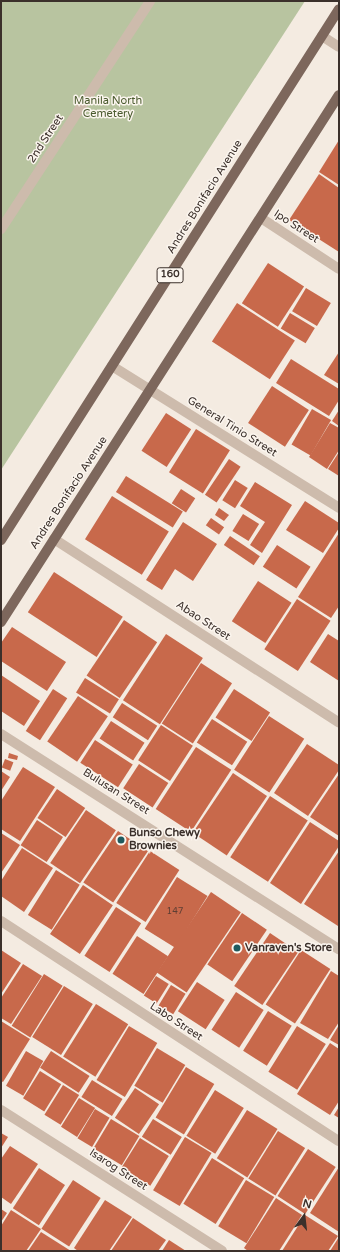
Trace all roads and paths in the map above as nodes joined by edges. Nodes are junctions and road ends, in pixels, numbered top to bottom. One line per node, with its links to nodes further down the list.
1 (150, 1): 7 (street, 2nd Street)
2 (339, 9): 3 (main road, Andres Bonifacio Avenue / 160)
3 (322, 36): 4 (street); 9 (main road, Andres Bonifacio Avenue / 160)
4 (339, 47)
5 (339, 95): 6 (main road, Andres Bonifacio Avenue)
6 (260, 218): 8 (street, Ipo Street); 10 (main road, Andres Bonifacio Avenue)
7 (1, 229)
8 (339, 269)
9 (112, 366): 10 (street, General Tinio Street); 13 (main road, Andres Bonifacio Avenue / 160)
10 (150, 390): 11 (street, General Tinio Street); 12 (main road, Andres Bonifacio Avenue)
11 (339, 508)
12 (54, 539): 14 (main road, Andres Bonifacio Avenue); 15 (street, Abao Street)
13 (1, 540)
14 (1, 622)
15 (339, 722)
16 (1, 734): 18 (street, Bulusan Street)
17 (1, 921): 20 (street, Labo Street)
18 (339, 949)
19 (1, 1110): 21 (street, Isarog Street)
20 (339, 1141)
21 (222, 1251)

